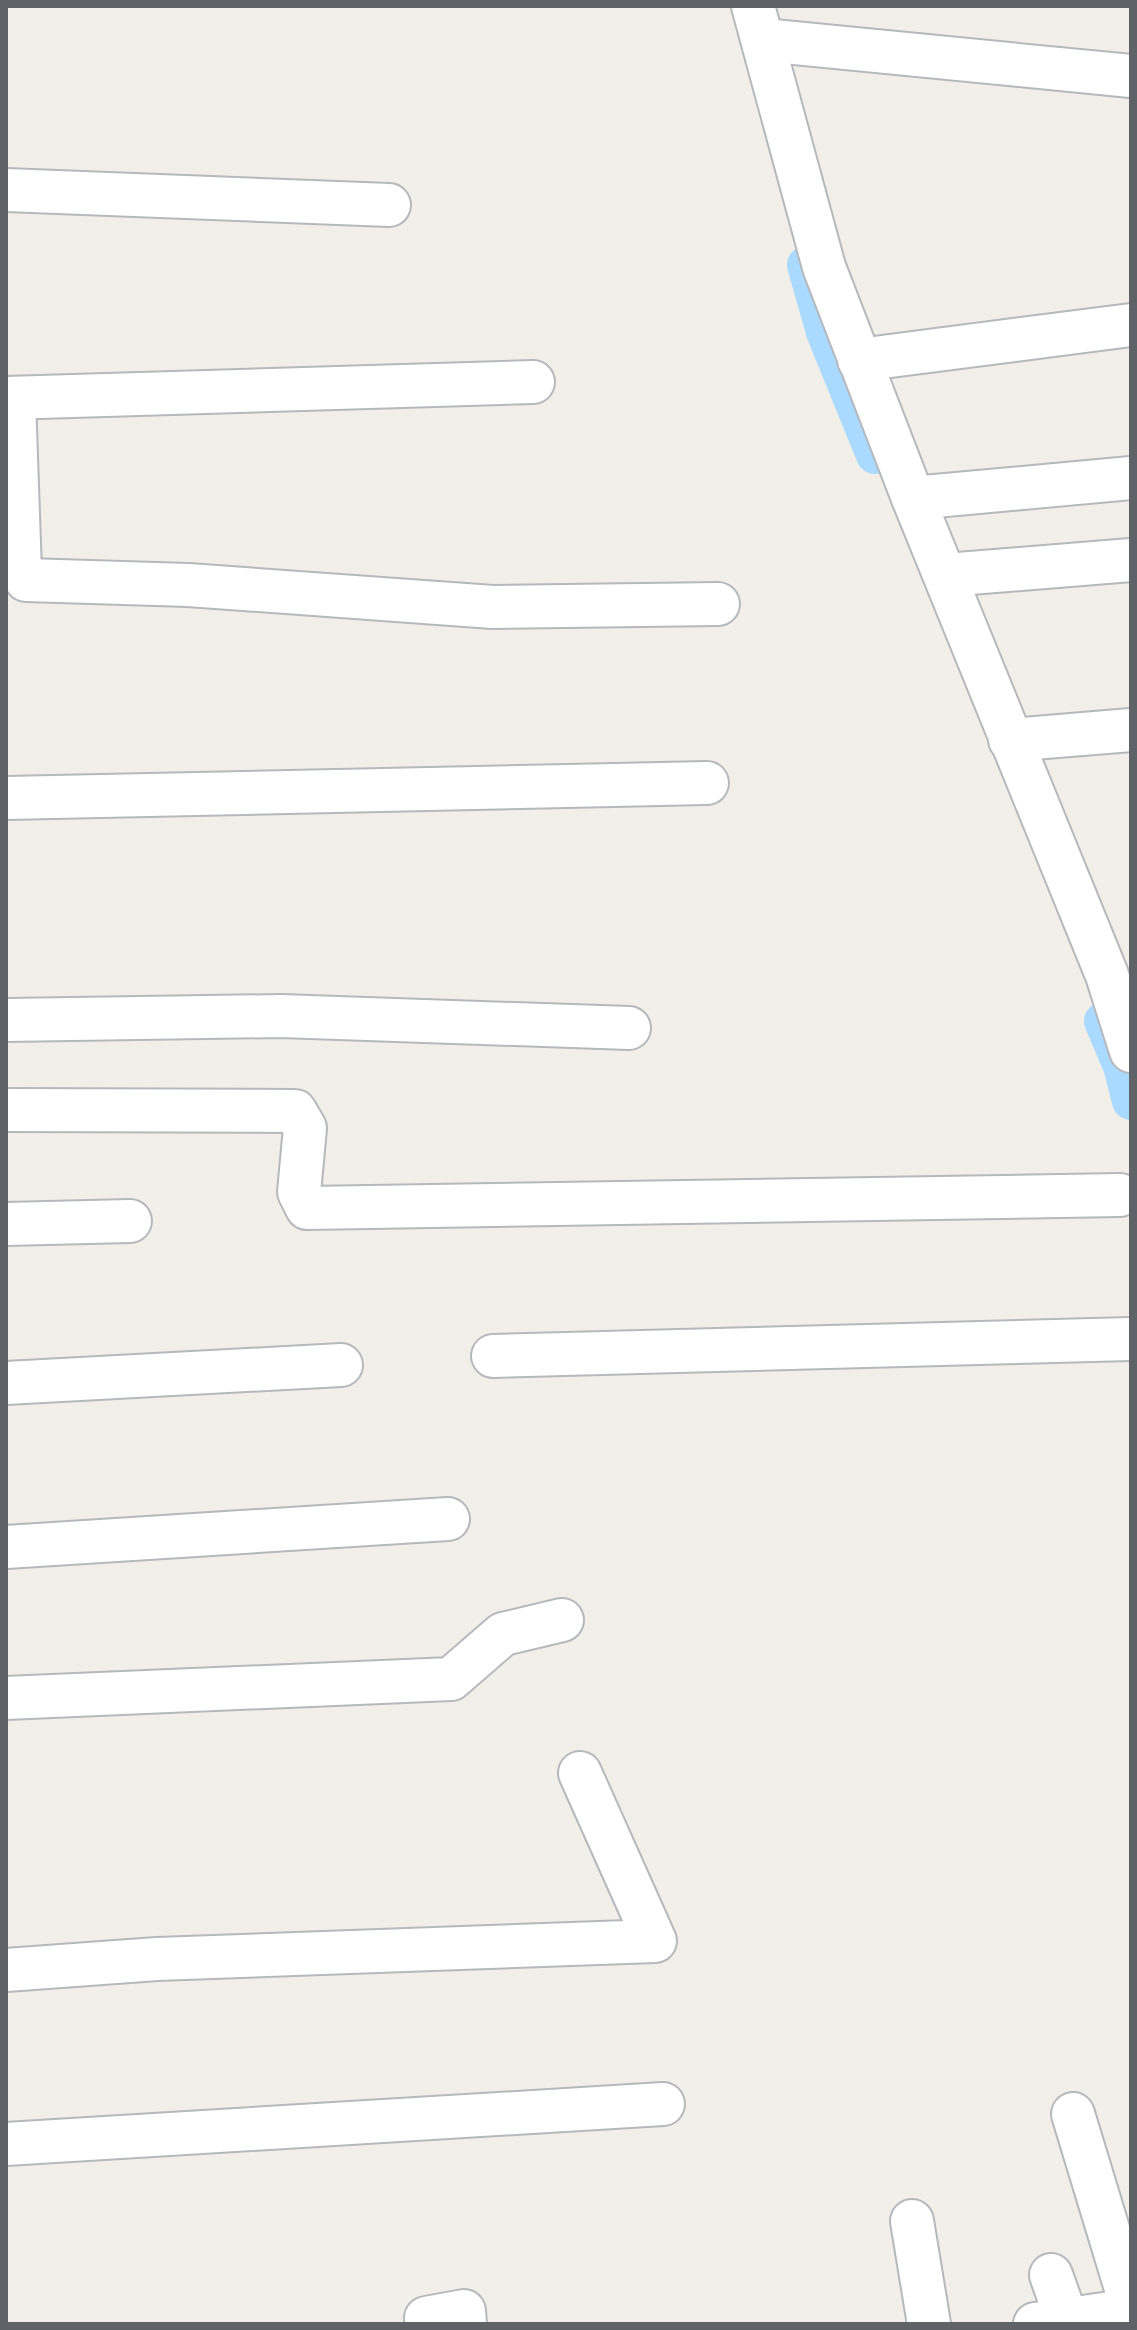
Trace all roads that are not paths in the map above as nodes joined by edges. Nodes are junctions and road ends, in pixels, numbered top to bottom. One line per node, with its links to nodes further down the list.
1 (758, 23): 2 (street); 6 (street)
2 (1131, 76)
3 (6, 190): 4 (street)
4 (389, 205)
5 (1131, 325): 6 (street)
6 (859, 360): 10 (street)
7 (533, 382): 8 (street)
8 (10, 398): 13 (street)
9 (1131, 478): 10 (street)
10 (913, 498): 12 (street)
11 (1131, 560): 12 (street)
12 (946, 575): 15 (street)
13 (718, 604)
14 (1131, 730): 15 (street)
15 (1010, 740): 20 (street)
16 (707, 783): 17 (street)
17 (6, 798)
18 (6, 1020): 19 (street)
19 (629, 1028)
20 (1131, 1051)
21 (6, 1110): 22 (street)
22 (1120, 1195)
23 (130, 1221): 24 (street)
24 (6, 1224)
25 (1131, 1339): 26 (street)
26 (493, 1356)
27 (341, 1365): 28 (street)
28 (6, 1383)
29 (448, 1519): 30 (street)
30 (6, 1547)
31 (562, 1620): 32 (street)
32 (6, 1698)
33 (580, 1773): 34 (street)
34 (6, 1970)
35 (663, 2104): 37 (street)
36 (1073, 2114): 40 (street)
37 (6, 2144)
38 (912, 2221): 42 (street)
39 (1051, 2275): 41 (street)
40 (1131, 2308): 41 (street)
41 (1051, 2322)
42 (929, 2324)

